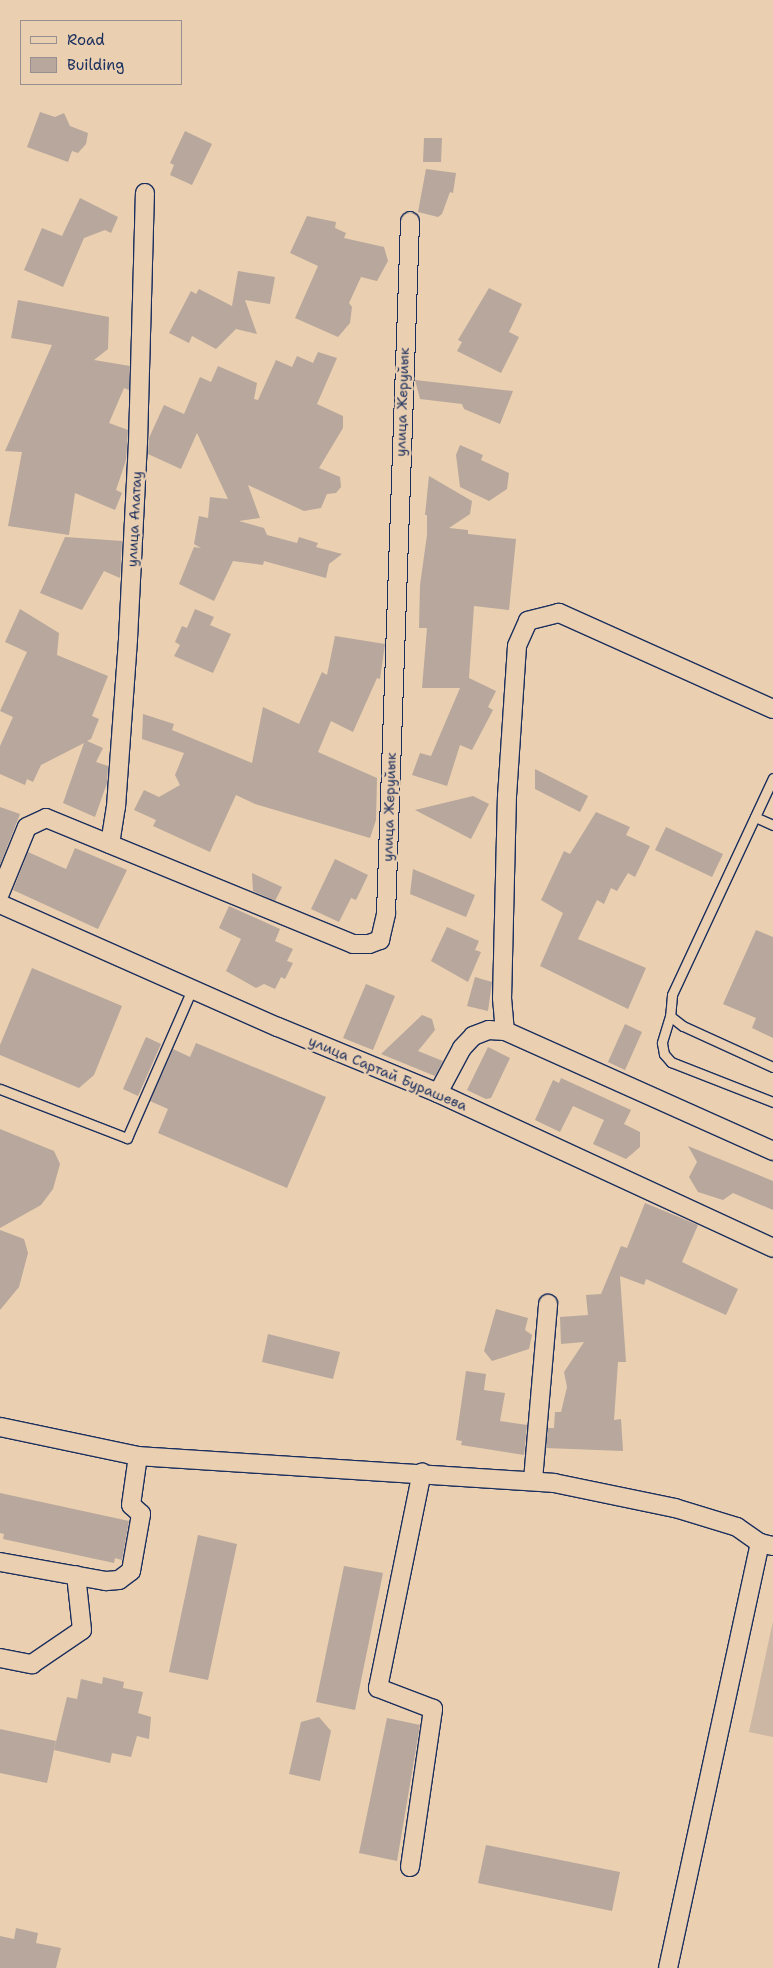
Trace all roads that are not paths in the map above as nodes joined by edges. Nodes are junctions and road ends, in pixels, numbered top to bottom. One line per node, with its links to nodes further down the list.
1 (145, 193): 7 (street, улица Алатау)
2 (410, 221): 7 (street, улица Жеруйык)
3 (773, 709): 12 (street)
4 (773, 778): 5 (lane)
5 (756, 816): 6 (lane); 11 (lane)
6 (773, 825)
7 (110, 844): 8 (street, улица Жеруйык)
8 (0, 893)
9 (0, 904): 10 (street, улица Сартай Бурашева)
10 (192, 989): 14 (lane); 15 (street, улица Сартай Бурашева)
11 (670, 1016): 13 (lane); 16 (lane)
12 (504, 1031): 15 (street); 17 (street)
13 (773, 1067)
14 (0, 1089)
15 (438, 1092): 18 (street, улица Сартай Бурашева)
16 (773, 1102)
17 (773, 1151)
18 (773, 1248)
19 (548, 1304): 23 (street)
20 (0, 1427): 21 (street)
21 (138, 1456): 22 (street); 26 (street)
22 (422, 1472): 23 (street); 28 (street)
23 (533, 1480): 24 (street)
24 (766, 1544): 29 (street)
25 (0, 1562): 26 (street)
26 (76, 1575): 27 (street)
27 (0, 1658)
28 (410, 1867)
29 (668, 1968)

